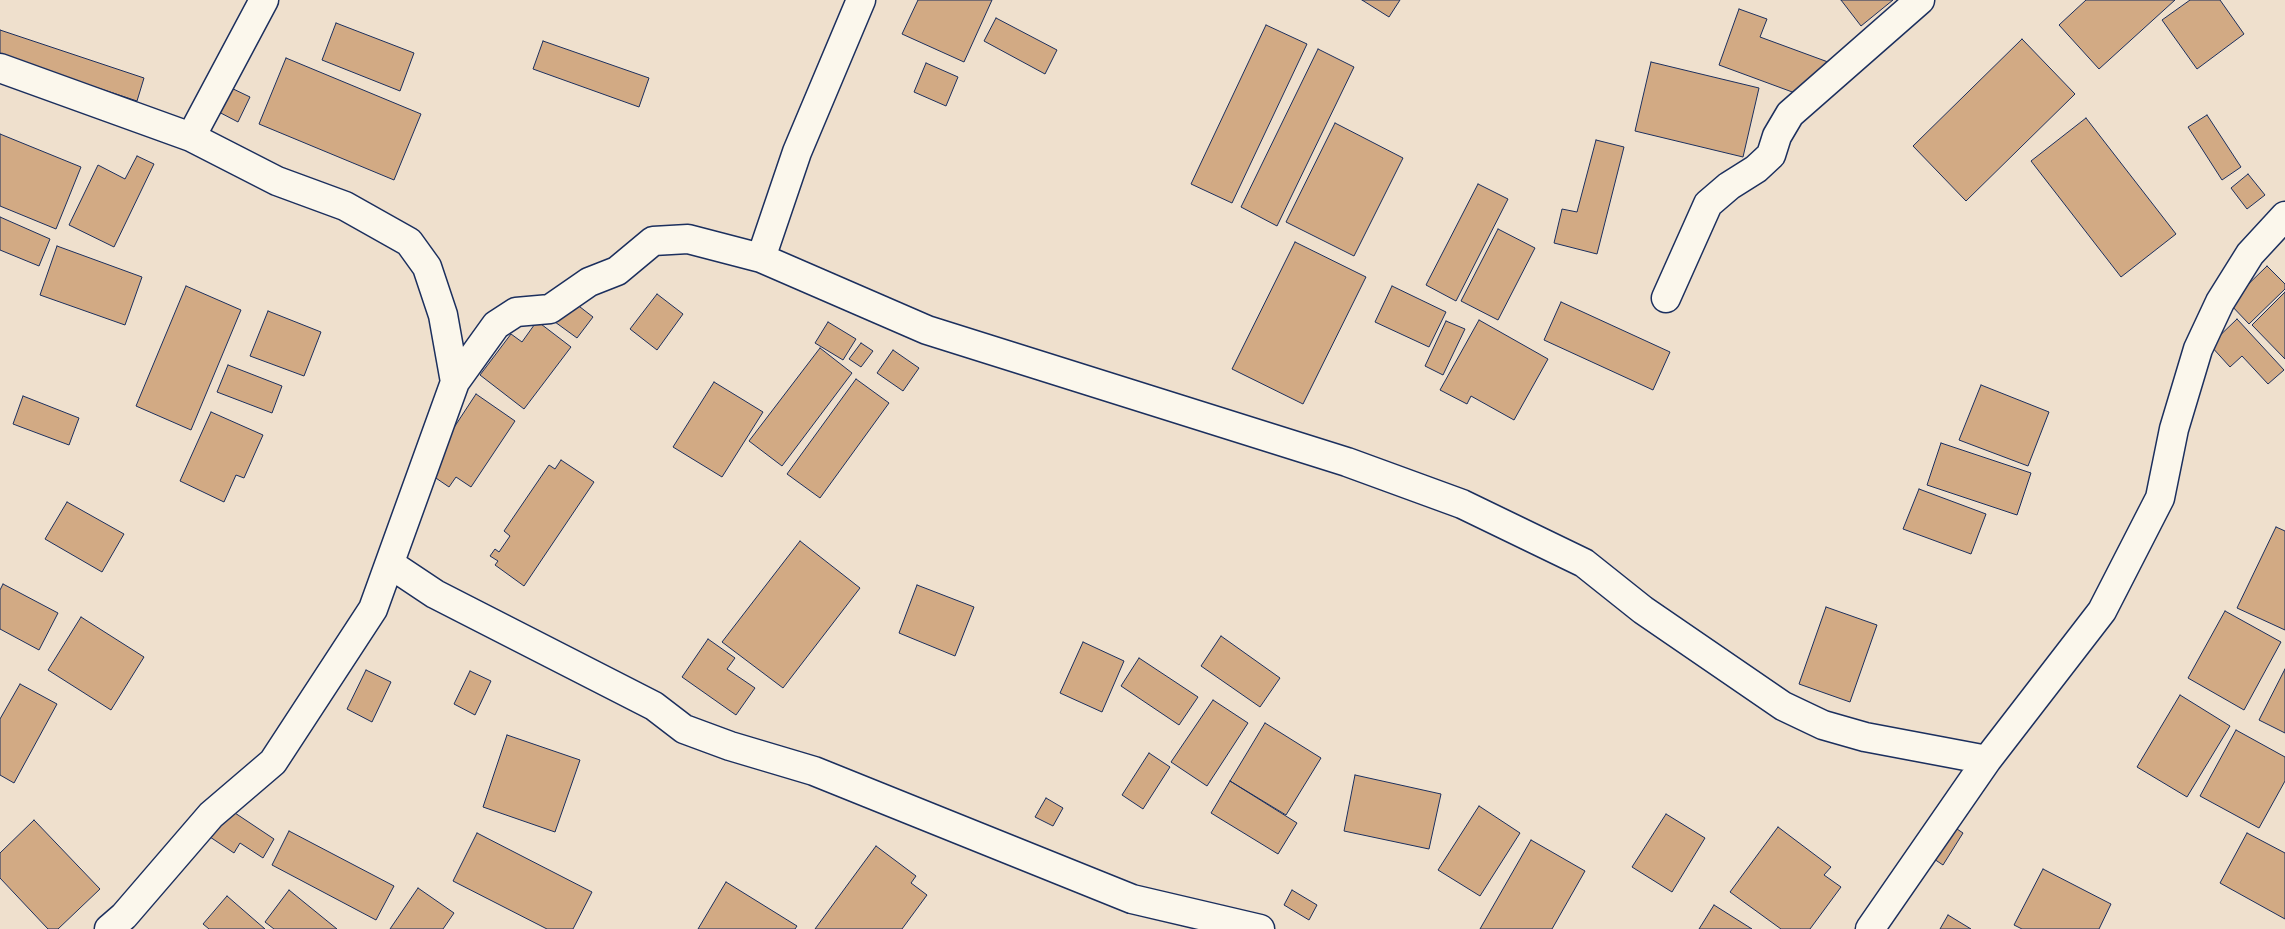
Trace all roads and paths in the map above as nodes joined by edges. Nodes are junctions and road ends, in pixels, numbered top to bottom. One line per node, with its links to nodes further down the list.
1 (264, 0): 5 (street)
2 (861, 0): 7 (street)
3 (1920, 0): 8 (street)
4 (0, 68): 5 (street)
5 (191, 137): 9 (street)
6 (2285, 216): 11 (street)
7 (760, 258): 9 (street); 11 (street)
8 (1666, 298)
9 (455, 382): 10 (street)
10 (390, 564): 12 (street); 13 (street)
11 (1987, 760): 15 (street)
12 (1181, 920): 14 (street)
13 (109, 929)
14 (1260, 929)
15 (1870, 929)

